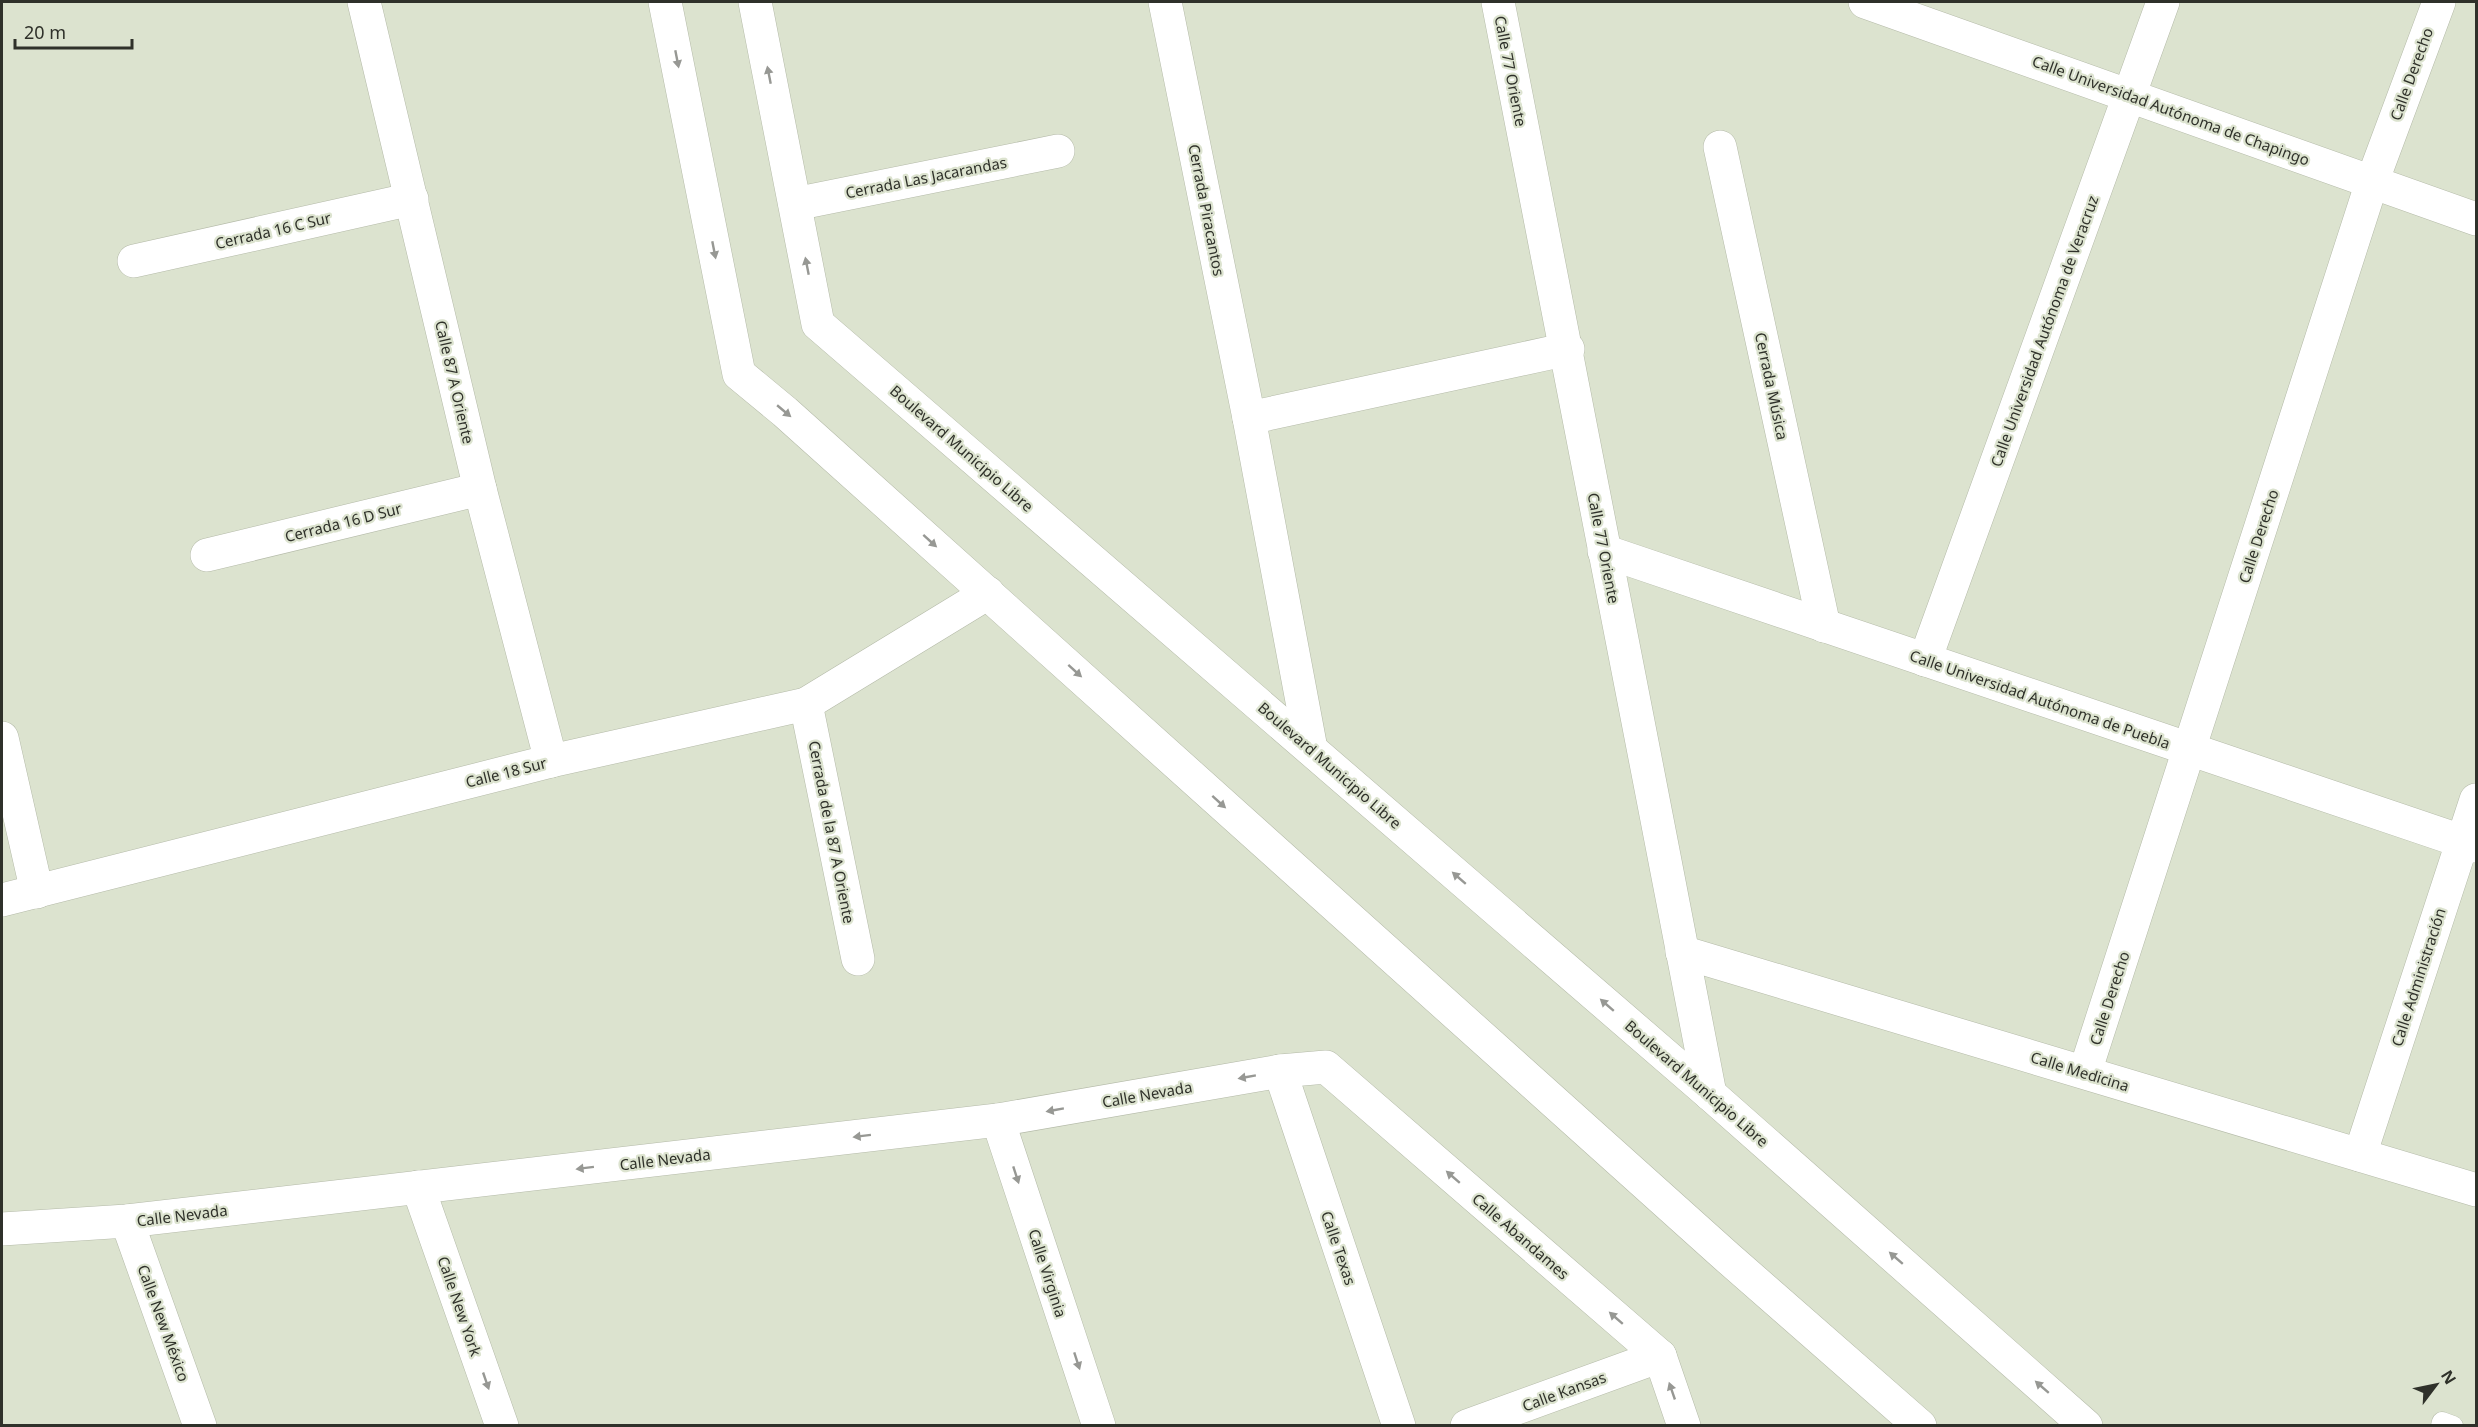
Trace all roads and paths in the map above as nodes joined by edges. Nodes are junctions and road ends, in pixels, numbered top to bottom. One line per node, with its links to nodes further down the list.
1 (364, 2): 13 (street, Calle 87 A Oriente)
2 (665, 2): 22 (street, one-way to 22)
3 (754, 2): 14 (street, Boulevard Municipio Libre, one-way to 3)
4 (1165, 2): 18 (street, Cerrada Piracantos)
5 (1498, 2): 17 (street, Calle 77 Oriente)
6 (1865, 2): 9 (street, Calle Universidad Autónoma de Chapingo)
7 (2163, 2): 9 (street, Calle Universidad Autónoma de Veracruz)
8 (2439, 2): 12 (street, Calle Derecho)
9 (2129, 96): 12 (street, Calle Universidad Autónoma de Chapingo); 24 (street, Calle Universidad Autónoma de Veracruz)
10 (1720, 147): 23 (street, Cerrada Música)
11 (1058, 151): 14 (street, Cerrada Las Jacarandas)
12 (2372, 182): 15 (street, Calle Universidad Autónoma de Chapingo); 28 (street, Calle Derecho)
13 (412, 199): 16 (street, Cerrada 16 C Sur); 19 (street, Calle 87 A Oriente)
14 (795, 204): 27 (street, Boulevard Municipio Libre, one-way to 14)
15 (2476, 219)
16 (134, 261)
17 (1568, 350): 18 (street); 20 (street, Calle 77 Oriente)
18 (1249, 418): 27 (street, Cerrada Piracantos)
19 (480, 489): 21 (street, Cerrada 16 D Sur); 29 (street, Calle 87 A Oriente)
20 (1604, 551): 23 (street, Calle Universidad Autónoma de Puebla); 34 (street, Calle 77 Oriente)
21 (207, 555)
22 (988, 593): 25 (street, Calle 18 Sur); 53 (street, one-way to 53)
23 (1824, 626): 24 (street, Calle Universidad Autónoma de Puebla)
24 (1925, 660): 28 (street, Calle Universidad Autónoma de Puebla)
25 (806, 704): 29 (street, Calle 18 Sur); 35 (street, Cerrada de la 87 A Oriente)
26 (2, 738): 32 (street)
27 (1311, 749): 39 (street, Boulevard Municipio Libre, one-way to 27)
28 (2190, 750): 31 (street, Calle Universidad Autónoma de Puebla); 38 (street, Calle Derecho)
29 (551, 761): 32 (street, Calle 18 Sur)
30 (2476, 800): 31 (street, Calle Administración)
31 (2470, 844): 41 (street, Calle Administración)
32 (37, 892): 33 (street, Calle 18 Sur)
33 (2, 900)
34 (1682, 952): 38 (street, Calle Medicina); 39 (street, Calle 77 Oriente)
35 (858, 959)
36 (1326, 1067): 37 (street, Calle Nevada); 46 (street, Calle Abandames, one-way to 36)
37 (1280, 1071): 40 (street, Calle Nevada, one-way to 40); 50 (street, Calle Texas)
38 (2085, 1072): 41 (street, Calle Medicina)
39 (1710, 1094): 54 (street, Boulevard Municipio Libre, one-way to 39)
40 (998, 1120): 42 (street, Calle Nevada, one-way to 42); 49 (street, Calle Virginia, one-way to 49)
41 (2360, 1155): 43 (street, Calle Medicina)
42 (418, 1187): 44 (street, Calle Nevada); 48 (street, Calle New York, one-way to 48)
43 (2476, 1190)
44 (127, 1221): 45 (street, Calle Nevada); 47 (street, Calle New México)
45 (2, 1230)
46 (1660, 1356): 51 (street, Calle Kansas); 52 (street, Calle Abandames, one-way to 46)
47 (200, 1425)
48 (502, 1425)
49 (1099, 1425)
50 (1399, 1425)
51 (1467, 1425)
52 (1684, 1425)
53 (1920, 1425)
54 (2086, 1425)
55 (2441, 1425): 56 (lane)
56 (2453, 1425)

